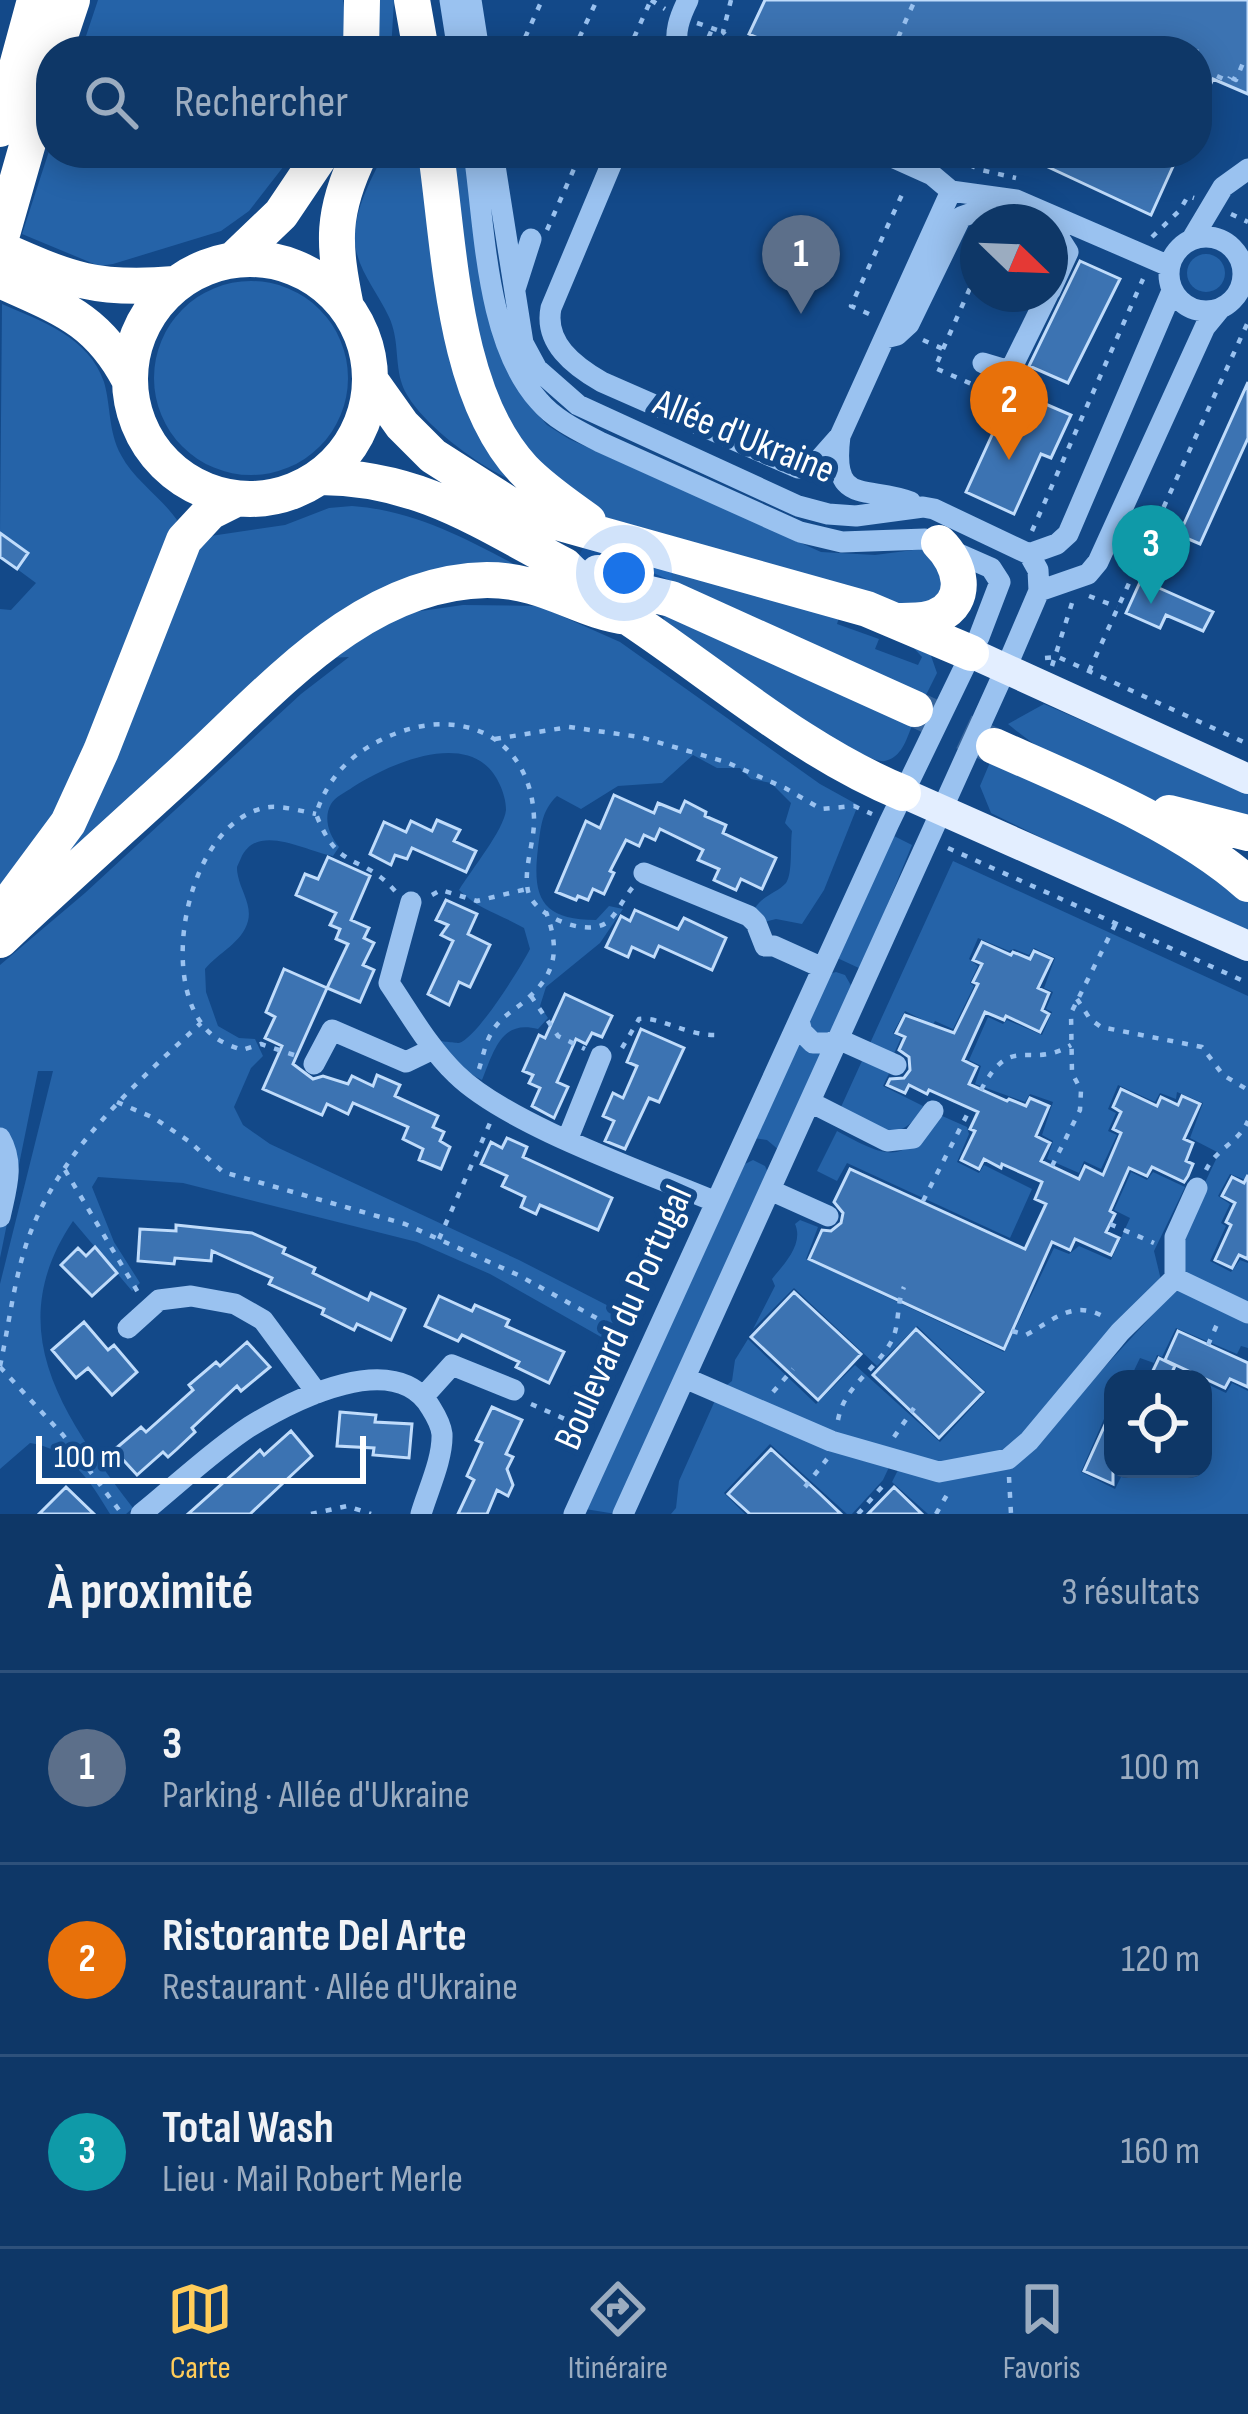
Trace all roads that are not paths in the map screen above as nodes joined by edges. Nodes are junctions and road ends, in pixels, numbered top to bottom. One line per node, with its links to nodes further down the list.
1 (35, 0): 18 (highway)
2 (72, 0): 9 (highway)
3 (83, 0): 10 (highway)
4 (362, 0): 11 (highway)
5 (409, 0): 12 (highway); 13 (highway)
6 (450, 0): 14 (street)
7 (472, 0): 15 (street)
8 (684, 8): 16 (street)
9 (60, 36)
10 (71, 36)
11 (361, 36)
12 (405, 36)
13 (417, 36)
14 (456, 36)
15 (476, 36)
16 (667, 36)
17 (36, 92): 18 (highway)
18 (16, 132): 32 (highway)
19 (312, 168): 33 (highway)
20 (353, 168): 41 (highway)
21 (438, 168): 53 (highway)
22 (475, 168): 54 (street, Allée d'Ukraine)
23 (495, 168): 40 (street, Allée d'Ukraine)
24 (610, 168): 48 (street)
25 (916, 168): 27 (street)
26 (1248, 169): 30 (street)
27 (951, 190): 34 (street); 44 (street)
28 (960, 219): 44 (street)
29 (1248, 234): 35 (street)
30 (1192, 239): 34 (street); 35 (street)
31 (536, 241): 40 (street)
32 (0, 245): 38 (highway)
33 (234, 260): 37 (highway); 41 (highway)
34 (1169, 266): 39 (street)
35 (1244, 270): 42 (street)
36 (0, 280): 38 (highway)
37 (175, 284): 38 (highway); 46 (highway)
38 (58, 291): 46 (highway)
39 (1172, 291): 42 (street); 55 (street)
40 (513, 295): 51 (street, Allée d'Ukraine)
41 (346, 307): 47 (highway)
42 (1232, 308): 57 (street)
43 (1039, 312): 45 (street)
44 (884, 339): 48 (street)
45 (983, 363)
46 (129, 379): 50 (highway)
47 (370, 380): 49 (highway); 52 (highway)
48 (840, 436): 51 (street)
49 (320, 476): 50 (highway); 56 (highway)
50 (236, 499): 73 (highway)
51 (923, 507): 55 (street)
52 (528, 514): 53 (highway); 58 (highway)
53 (616, 540): 60 (highway)
54 (939, 543): 60 (highway); 61 (street, Allée d'Ukraine)
55 (1029, 554): 57 (street)
56 (566, 566): 58 (highway); 59 (highway)
57 (1039, 591): 62 (street)
58 (671, 599): 63 (highway)
59 (628, 616): 67 (highway); 74 (highway)
60 (897, 620): 61 (highway)
61 (971, 653): 62 (main road); 67 (street, Boulevard du Portugal)
62 (1006, 668): 65 (main road); 68 (street, Boulevard du Portugal)
63 (915, 709)
64 (994, 746): 66 (highway)
65 (1248, 779)
66 (1086, 787): 69 (highway); 71 (highway)
67 (896, 808): 68 (main road); 76 (street, Boulevard du Portugal)
68 (942, 811): 75 (main road); 77 (street, Boulevard du Portugal)
69 (1248, 833)
70 (644, 873): 76 (street)
71 (1248, 884)
72 (411, 902): 80 (street)
73 (0, 915)
74 (0, 940)
75 (1248, 946)
76 (823, 968): 77 (street); 78 (street, Boulevard du Portugal)
77 (863, 984): 79 (street, Boulevard du Portugal)
78 (799, 1021): 79 (street); 88 (street, Boulevard du Portugal)
79 (838, 1039): 83 (street); 84 (street, Boulevard du Portugal)
80 (433, 1048): 82 (street); 87 (street)
81 (601, 1056): 87 (street)
82 (314, 1064)
83 (896, 1065)
84 (809, 1102): 85 (street); 89 (street, Boulevard du Portugal)
85 (933, 1112)
86 (0, 1138): 93 (street)
87 (568, 1138): 91 (street)
88 (740, 1151): 89 (street); 91 (street, Boulevard du Portugal)
89 (773, 1182): 92 (street); 97 (street, Boulevard du Portugal)
90 (1197, 1188): 94 (street)
91 (716, 1202): 103 (street, Boulevard du Portugal)
92 (828, 1216)
93 (0, 1217)
94 (1175, 1278): 95 (street); 97 (street)
95 (1248, 1313)
96 (128, 1328): 99 (street)
97 (685, 1378): 104 (street, Boulevard du Portugal)
98 (514, 1390): 100 (street)
99 (317, 1393): 100 (street); 101 (street)
100 (424, 1396): 102 (street)
101 (141, 1514)
102 (421, 1514)
103 (574, 1514)
104 (623, 1514)

